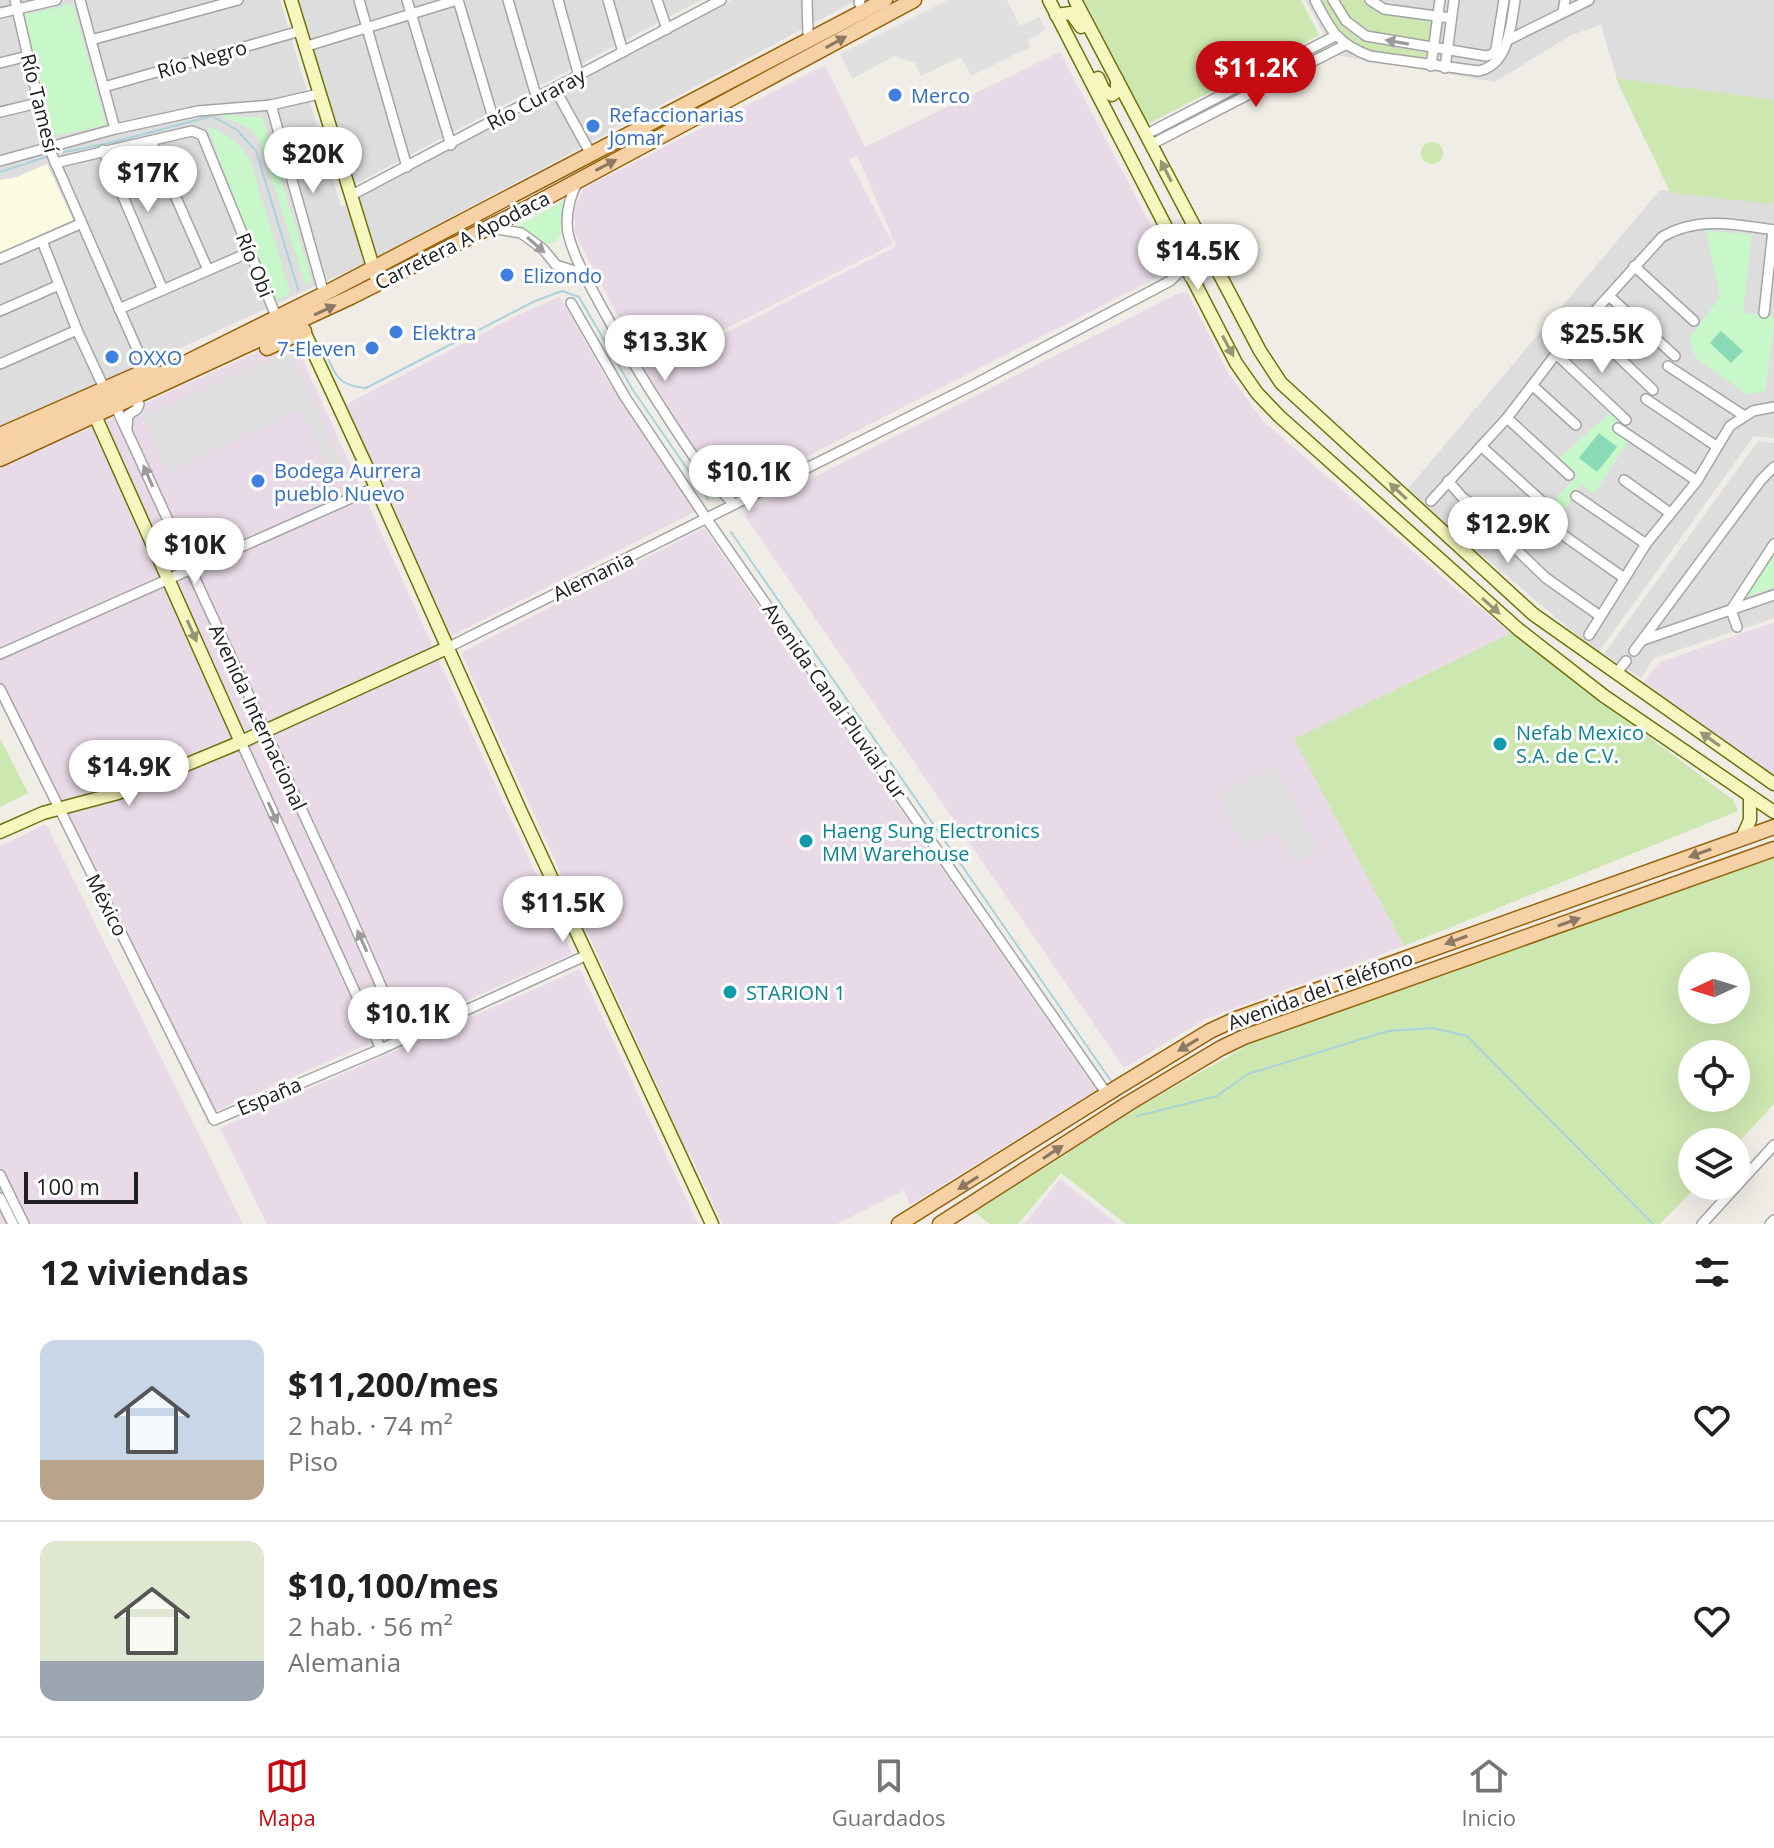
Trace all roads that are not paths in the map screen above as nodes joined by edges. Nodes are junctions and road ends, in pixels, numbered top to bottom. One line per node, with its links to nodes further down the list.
1 (56, 0): 29 (street)
2 (80, 0): 42 (street)
3 (238, 0): 42 (street)
4 (291, 0): 38 (main road)
5 (359, 0): 36 (street)
6 (407, 0): 32 (street)
7 (457, 0): 32 (street); 64 (street)
8 (508, 0): 60 (street)
9 (558, 0): 55 (street)
10 (608, 0): 50 (street)
11 (657, 0): 37 (street)
12 (721, 0): 28 (street, Río Curaray)
13 (807, 0): 39 (street)
14 (885, 0): 70 (main road, Carretera A Apodaca)
15 (914, 0): 74 (main road, Carretera A Apodaca, one-way to 15)
16 (1049, 0): 33 (main road)
17 (1075, 0): 43 (main road)
18 (1315, 0): 40 (street)
19 (1333, 0): 47 (street, one-way to 19)
20 (1370, 0): 34 (street)
21 (1440, 0): 34 (street)
22 (1454, 0): 35 (street)
23 (1504, 0): 48 (street)
24 (1515, 0): 41 (street)
25 (1565, 0): 30 (street)
26 (1589, 0): 30 (street)
27 (862, 1): 39 (main road)
28 (709, 3): 37 (street, Río Curaray)
29 (16, 5): 31 (street); 51 (street, Río Tamesí)
30 (1563, 12): 41 (street)
31 (0, 13)
32 (411, 14): 36 (street); 68 (street)
33 (1056, 15): 43 (main road); 44 (main road)
34 (1438, 17): 35 (street); 47 (street)
35 (1451, 18): 49 (street)
36 (367, 27): 46 (street); 73 (street)
37 (667, 29): 50 (street, Río Curaray)
38 (300, 31): 46 (main road); 57 (street, Río Negro)
39 (808, 33): 70 (main road)
40 (1335, 36): 45 (street); 66 (street)
41 (1509, 39): 48 (street); 54 (street)
42 (91, 40): 57 (street)
43 (1098, 41): 56 (main road)
44 (1070, 42): 56 (main road); 85 (main road)
45 (1345, 45): 53 (street); 66 (street)
46 (304, 47): 59 (main road)
47 (1434, 49): 49 (street); 53 (street)
48 (1495, 49): 49 (street)
49 (1447, 51): 54 (street)
50 (623, 52): 55 (street, Río Curaray)
51 (28, 56): 52 (street); 61 (street, Río Tamesí)
52 (0, 63)
53 (1431, 66): 54 (street)
54 (1445, 68)
55 (579, 76): 58 (street, Río Curaray)
56 (1117, 77): 66 (main road)
57 (104, 87): 65 (street)
58 (555, 89): 60 (street, Río Curaray); 70 (street)
59 (319, 94): 62 (street); 75 (main road)
60 (537, 99): 64 (street, Río Curaray)
61 (38, 103): 63 (street); 71 (street, Río Tamesí)
62 (271, 105): 65 (street); 90 (street)
63 (0, 112)
64 (494, 121): 68 (street, Río Curaray)
65 (115, 129): 71 (street)
66 (1150, 139): 82 (main road, one-way to 66)
67 (151, 141): 69 (street); 80 (street, Río Obi); 84 (street)
68 (451, 145): 73 (street, Río Curaray)
69 (103, 150): 71 (street); 89 (street)
70 (590, 151): 87 (main road, Carretera A Apodaca)
71 (52, 155): 72 (street); 76 (street, Río Tamesí)
72 (0, 161)
73 (407, 167): 75 (street, Río Curaray)
74 (579, 180): 77 (main road, Carretera A Apodaca); 86 (street)
75 (350, 196): 87 (main road)
76 (80, 224): 79 (street); 93 (street, Río Tamesí)
77 (483, 229): 86 (street, one-way to 86); 87 (main road, Carretera A Apodaca)
78 (1774, 230): 83 (street); 95 (street)
79 (42, 241): 81 (street); 88 (street, Avenida Internacional)
80 (250, 252): 84 (street); 96 (street, Río Obi)
81 (0, 259)
82 (1211, 259): 85 (street, Alemania); 152 (main road, one-way to 82)
83 (1634, 266): 91 (street); 97 (street)
84 (208, 270): 89 (street)
85 (1189, 272): 132 (street, Alemania); 157 (main road, one-way to 157)
86 (584, 274): 132 (street)
87 (375, 276): 90 (main road, Carretera A Apodaca); 99 (main road, Carretera A Apodaca, one-way to 87)
88 (59, 285): 94 (street); 100 (street, Avenida Internacional)
89 (163, 290): 93 (street)
90 (324, 294): 96 (main road, Carretera A Apodaca)
91 (1609, 296): 98 (street); 102 (street)
92 (571, 303): 135 (street, Avenida Canal Pluvial Sur)
93 (119, 309): 105 (street, Río Tamesí)
94 (0, 311)
95 (1764, 313)
96 (276, 316): 105 (main road, Carretera A Apodaca)
97 (1694, 321)
98 (1584, 324): 101 (street); 107 (street)
99 (301, 326): 109 (main road, Carretera A Apodaca); 129 (main road)
100 (77, 330): 103 (street); 109 (street, Avenida Internacional)
101 (1556, 354): 106 (street); 114 (street)
102 (1675, 356)
103 (0, 364)
104 (1668, 366): 112 (street)
105 (148, 375): 109 (main road, Carretera A Apodaca)
106 (1533, 386): 113 (street); 115 (street)
107 (1653, 390)
108 (1646, 399): 121 (street)
109 (119, 402): 111 (main road, Carretera A Apodaca); 117 (main road); 118 (street, Avenida Internacional); 118 (street)
110 (1774, 407): 112 (street)
111 (94, 415): 119 (main road, Carretera A Apodaca); 122 (main road, Carretera A Apodaca); 123 (main road); 141 (main road, Avenida Internacional)
112 (1743, 415): 121 (street)
113 (1507, 418): 120 (street); 125 (street)
114 (1626, 420)
115 (1576, 425)
116 (1618, 428): 128 (street)
117 (0, 435)
118 (129, 435): 139 (street, Avenida Internacional, one-way to 118)
119 (0, 445)
120 (1481, 446): 127 (street); 133 (street)
121 (1716, 446): 128 (street)
122 (0, 459)
123 (0, 466)
124 (1774, 467): 147 (street)
125 (1569, 475)
126 (1624, 480): 134 (street)
127 (1448, 481): 131 (street); 144 (street)
128 (1697, 481): 134 (street)
129 (376, 487): 139 (street); 148 (main road)
130 (1576, 496): 137 (street)
131 (1431, 501)
132 (733, 503): 135 (street, Alemania)
133 (1547, 506)
134 (1670, 513): 137 (street)
135 (706, 518): 148 (street, Alemania); 167 (street, Avenida Canal Pluvial Sur)
136 (1546, 523): 140 (street)
137 (1646, 544): 140 (street)
138 (1774, 544): 143 (street)
139 (190, 570): 141 (street); 154 (street, Avenida Internacional)
140 (1624, 578): 144 (street)
141 (169, 579): 150 (street); 155 (main road, Avenida Internacional, one-way to 155)
142 (1774, 595): 143 (street)
143 (1731, 610): 145 (street); 147 (street)
144 (1600, 616): 146 (street)
145 (1737, 627)
146 (1589, 635)
147 (1643, 640): 149 (street)
148 (447, 648): 154 (main road, Alemania); 164 (main road)
149 (1634, 651)
150 (0, 654)
151 (1626, 661): 152 (street)
152 (1616, 674): 156 (main road, one-way to 152)
153 (0, 689): 158 (street, México)
154 (264, 732): 155 (main road, Alemania); 165 (street, Avenida Internacional, one-way to 154)
155 (241, 742): 158 (main road, Alemania); 166 (street, Avenida Internacional, one-way to 166)
156 (1774, 784)
157 (1750, 797): 159 (main road); 162 (main road)
158 (59, 809): 161 (main road, Alemania); 169 (street, México)
159 (1774, 812)
160 (1774, 827): 162 (main road, Avenida del Teléfono)
161 (0, 832)
162 (1742, 838): 167 (main road, Avenida del Teléfono, one-way to 167)
163 (1774, 849): 168 (main road, Avenida del Teléfono, one-way to 163)
164 (587, 955): 165 (street, España); 175 (main road)
165 (404, 1039): 166 (street, España)
166 (381, 1049): 169 (street, España)
167 (1112, 1091): 168 (main road); 176 (main road, Avenida del Teléfono, one-way to 176)
168 (1129, 1103): 177 (main road, Avenida del Teléfono, one-way to 168)
169 (214, 1120)
170 (1774, 1145): 178 (street)
171 (0, 1175): 174 (street)
172 (0, 1198): 173 (street)
173 (13, 1224)
174 (24, 1224)
175 (712, 1224)
176 (899, 1224)
177 (940, 1224)
178 (1702, 1224)

